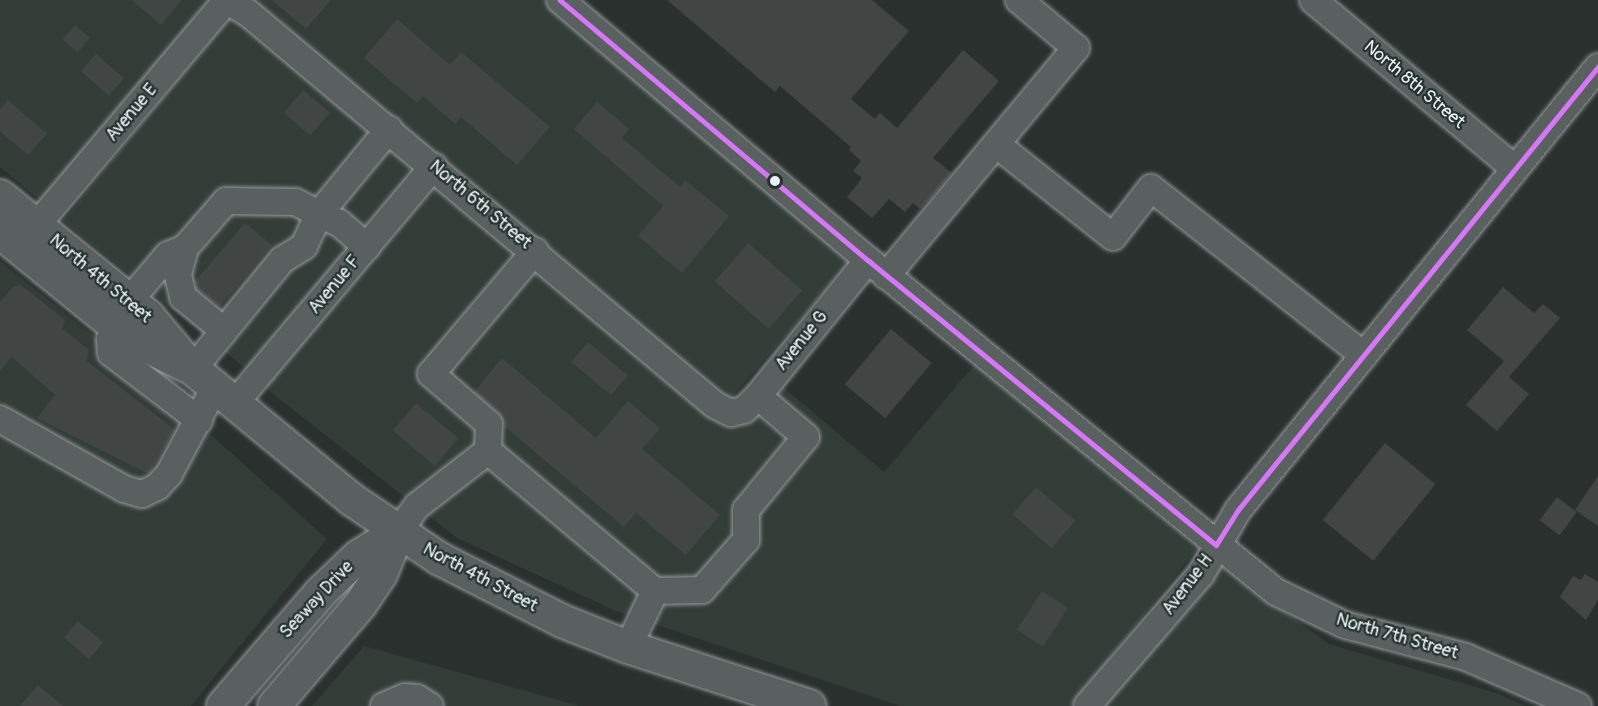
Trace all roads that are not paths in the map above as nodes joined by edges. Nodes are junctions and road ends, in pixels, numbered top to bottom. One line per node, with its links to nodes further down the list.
1 (226, 0): 6 (street, North 6th Street); 12 (street, Avenue E)
2 (560, 0): 17 (street, North 7th Street)
3 (1019, 0): 7 (street, Avenue G)
4 (1313, 0): 9 (street, North 8th Street)
5 (1598, 67): 9 (street, Avenue H)
6 (389, 129): 8 (street, North 6th Street); 11 (street)
7 (996, 144): 17 (street, Avenue G); 20 (street)
8 (434, 166): 14 (street, Avenue F); 16 (street, North 6th Street)
9 (1515, 169): 20 (street, Avenue H)
10 (0, 196): 12 (main road, North 4th Street)
11 (319, 214): 14 (street); 15 (street); 19 (street)
12 (36, 226): 18 (main road, North 4th Street)
13 (2, 239): 18 (main road, North 4th Street)
14 (367, 247): 21 (street, Avenue F)
15 (185, 248): 18 (street); 19 (street)
16 (535, 250): 24 (street, North 6th Street); 27 (street)
17 (877, 268): 23 (street, Avenue G); 29 (street, North 7th Street)
18 (124, 314): 21 (main road, North 4th Street); 22 (street)
19 (224, 331): 21 (street)
20 (1363, 356): 29 (street, Avenue H)
21 (203, 379): 22 (street); 26 (street); 28 (main road, North 4th Street)
22 (150, 383): 26 (street)
23 (758, 396): 24 (street, Avenue G); 30 (street)
24 (731, 413)
25 (0, 419): 26 (street)
26 (199, 420)
27 (488, 451): 28 (street); 30 (street)
28 (398, 532): 31 (main road, North 4th Street); 32 (main road, Seaway Drive); 33 (main road, Seaway Drive)
29 (1216, 545): 37 (street, Avenue H); 38 (street, North 7th Street)
30 (655, 591): 31 (street)
31 (628, 647): 36 (main road, North 4th Street)
32 (223, 706)
33 (274, 706)
34 (384, 706): 35 (street)
35 (430, 706)
36 (810, 706)
37 (1087, 706)
38 (1578, 706)

